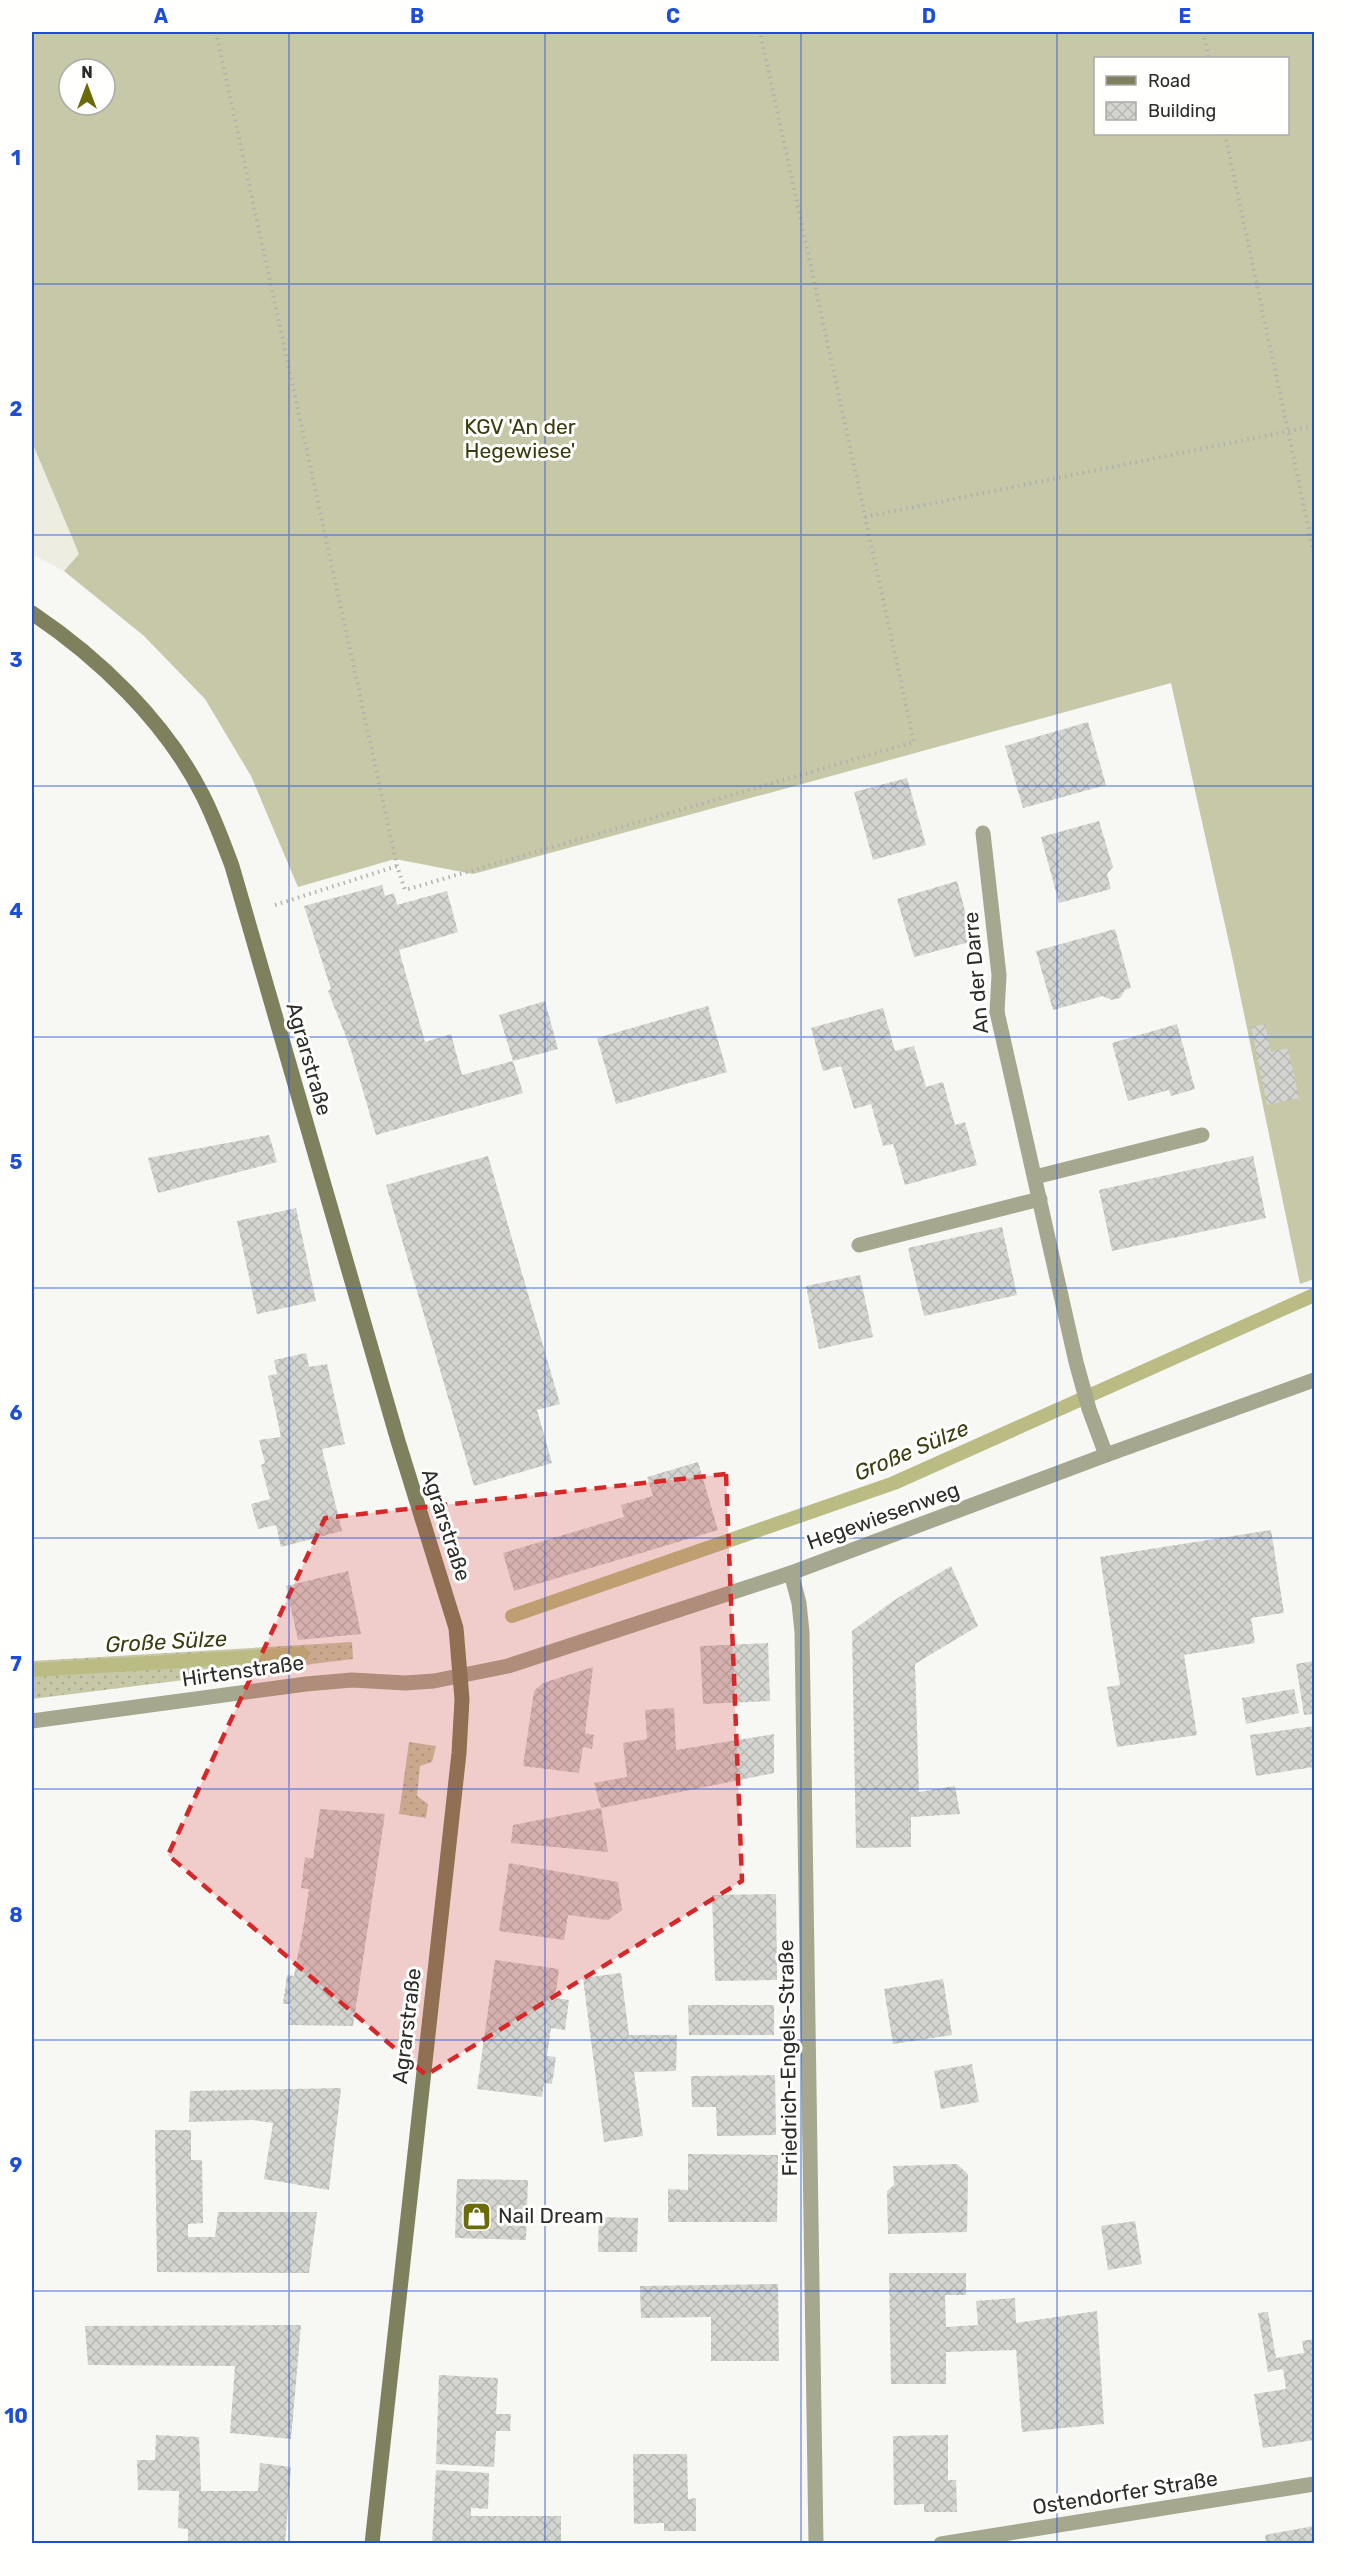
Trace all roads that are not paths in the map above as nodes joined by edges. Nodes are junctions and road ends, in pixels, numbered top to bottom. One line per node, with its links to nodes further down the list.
1 (32, 613): 10 (main road, Agrarstraße)
2 (983, 833): 4 (street, An der Darre)
3 (1202, 1135): 4 (street)
4 (1035, 1178): 5 (street, An der Darre)
5 (1040, 1198): 6 (street); 8 (street, An der Darre)
6 (859, 1245)
7 (1314, 1380): 8 (street, Hegewiesenweg)
8 (1106, 1455): 9 (street, Hegewiesenweg)
9 (791, 1573): 10 (street, Hegewiesenweg); 14 (street, Friedrich-Engels-Straße)
10 (462, 1677): 11 (street, Hirtenstraße); 13 (main road, Agrarstraße)
11 (32, 1721)
12 (1314, 2484): 15 (street, Ostendorfer Straße)
13 (372, 2544)
14 (816, 2544)
15 (941, 2544)

